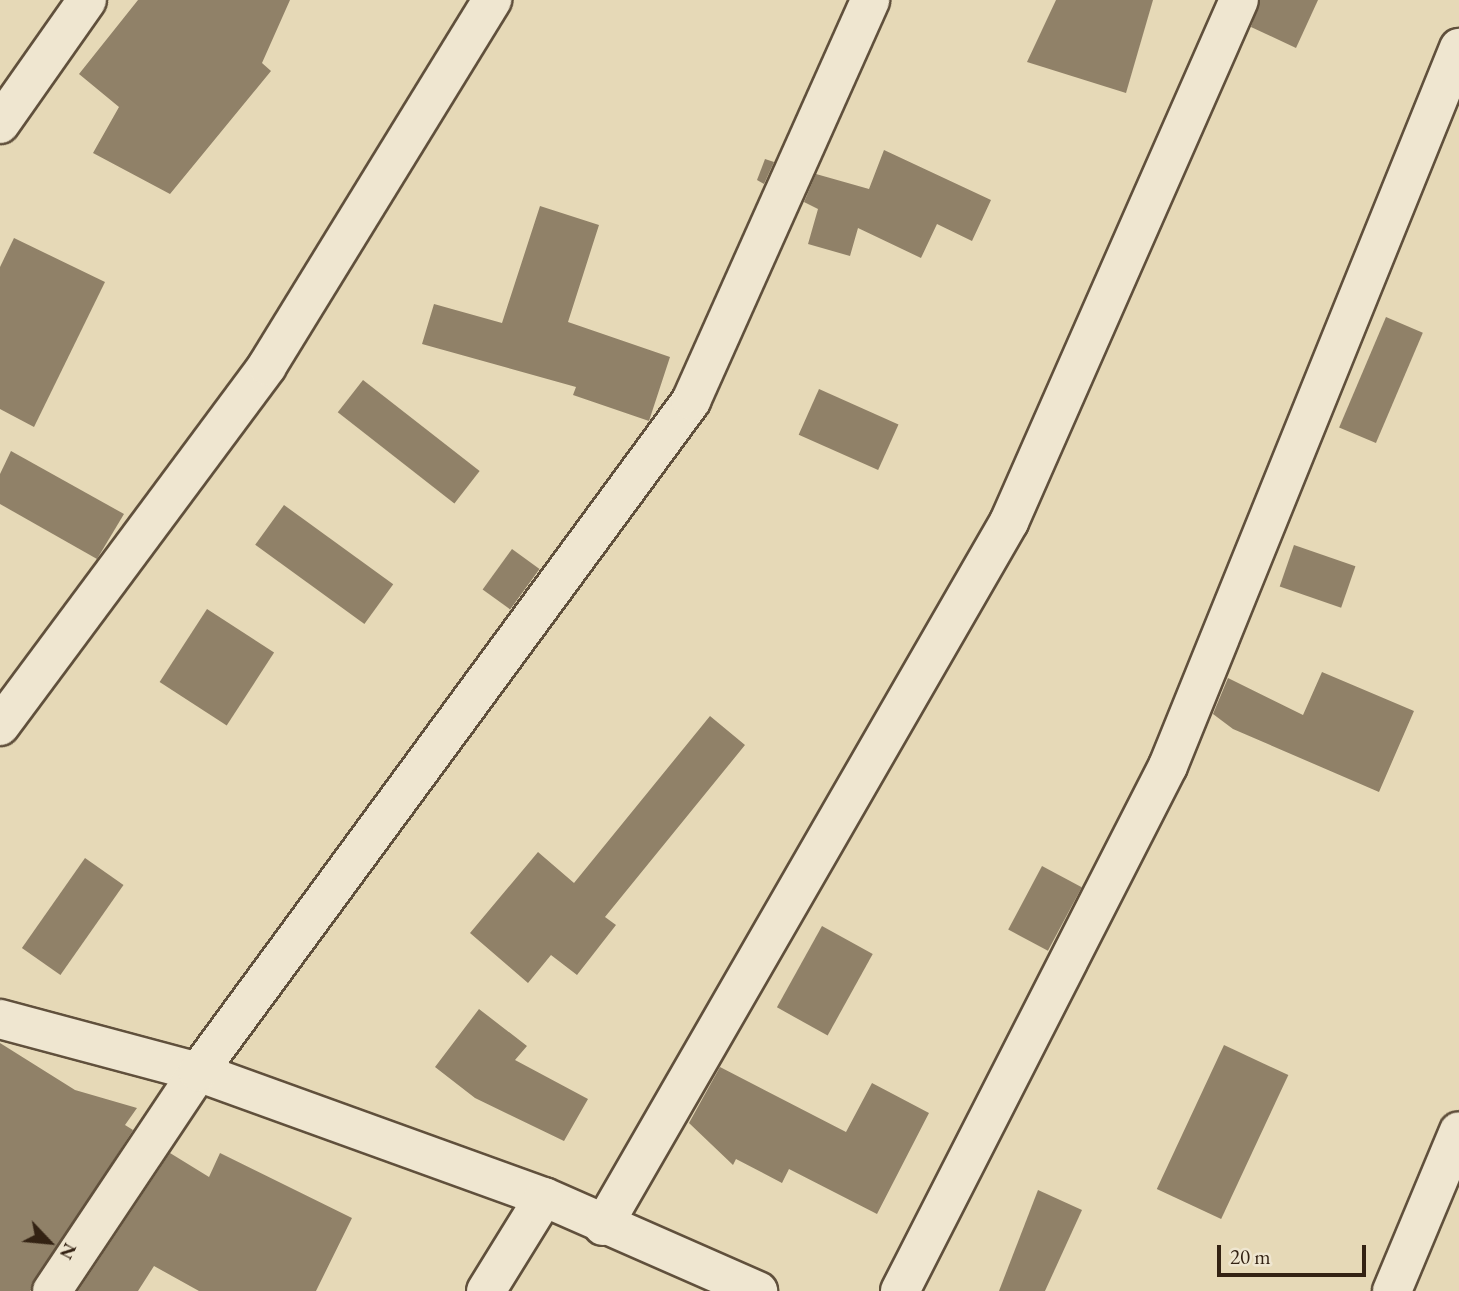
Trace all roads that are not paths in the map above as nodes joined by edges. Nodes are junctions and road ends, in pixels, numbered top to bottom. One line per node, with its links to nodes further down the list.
1 (87, 0): 6 (street)
2 (492, 0): 7 (street)
3 (870, 0): 9 (street)
4 (1239, 0): 12 (street)
5 (1459, 48): 16 (street)
6 (0, 124)
7 (0, 726)
8 (0, 1019): 9 (street)
9 (198, 1072): 11 (street); 13 (street)
10 (1459, 1131): 17 (street)
11 (544, 1197): 12 (street); 14 (street)
12 (603, 1226): 15 (street)
13 (52, 1291)
14 (486, 1291)
15 (758, 1291)
16 (900, 1291)
17 (1392, 1291)

